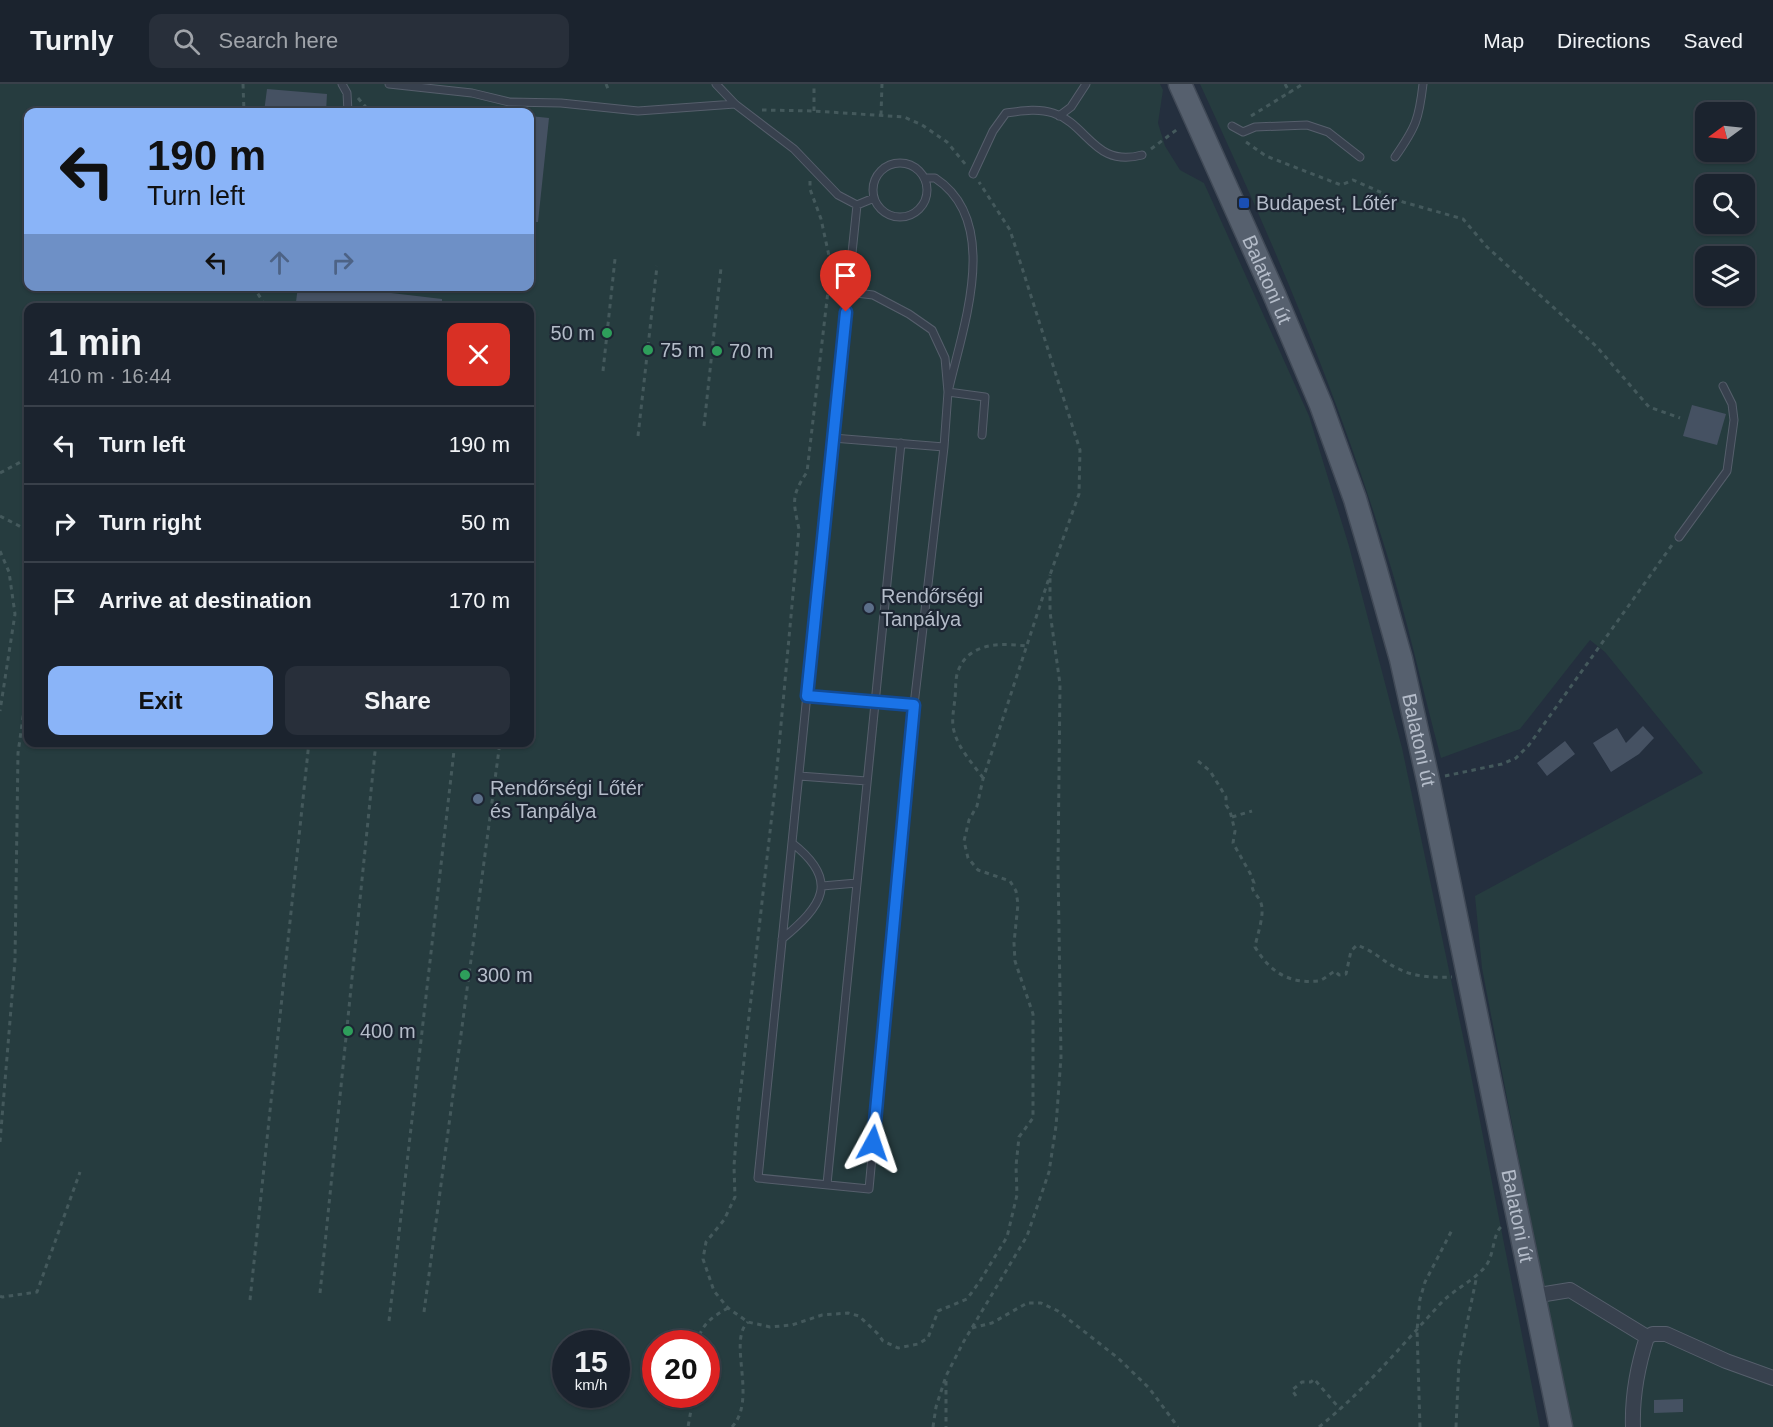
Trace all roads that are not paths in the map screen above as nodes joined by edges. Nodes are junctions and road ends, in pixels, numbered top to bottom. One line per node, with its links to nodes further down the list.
1 (342, 84): 8 (lane)
2 (389, 84): 7 (lane)
3 (716, 84): 7 (lane)
4 (1086, 84): 9 (lane)
5 (1180, 84): 36 (main road, Balatoni út)
6 (1423, 84): 13 (lane)
7 (735, 104): 17 (lane)
8 (348, 108)
9 (1059, 116): 11 (lane); 14 (lane)
10 (1232, 126): 12 (lane)
11 (1142, 155)
12 (1360, 157)
13 (1395, 157)
14 (973, 174)
15 (924, 178): 16 (lane); 16 (lane); 20 (lane)
16 (874, 198): 17 (lane)
17 (857, 205): 18 (lane)
18 (848, 292): 20 (lane); 22 (lane)
19 (1723, 386): 25 (lane)
20 (948, 392): 21 (lane); 24 (lane)
21 (982, 435)
22 (833, 438): 23 (lane); 26 (lane)
23 (901, 443): 24 (lane); 27 (lane)
24 (944, 447): 28 (lane)
25 (1678, 537)
26 (807, 696): 27 (lane); 29 (lane)
27 (875, 702): 28 (lane); 30 (lane)
28 (914, 705): 35 (lane)
29 (798, 776): 30 (lane); 31 (lane)
30 (867, 781): 32 (lane)
31 (792, 843): 33 (lane); 34 (lane)
32 (857, 883): 33 (lane); 35 (lane)
33 (822, 886): 34 (lane)
34 (782, 939): 35 (lane)
35 (827, 1185)
36 (1533, 1296): 37 (street); 39 (main road, Balatoni út)
37 (1647, 1337): 38 (street); 40 (street)
38 (1773, 1378)
39 (1561, 1427)
40 (1633, 1427)

